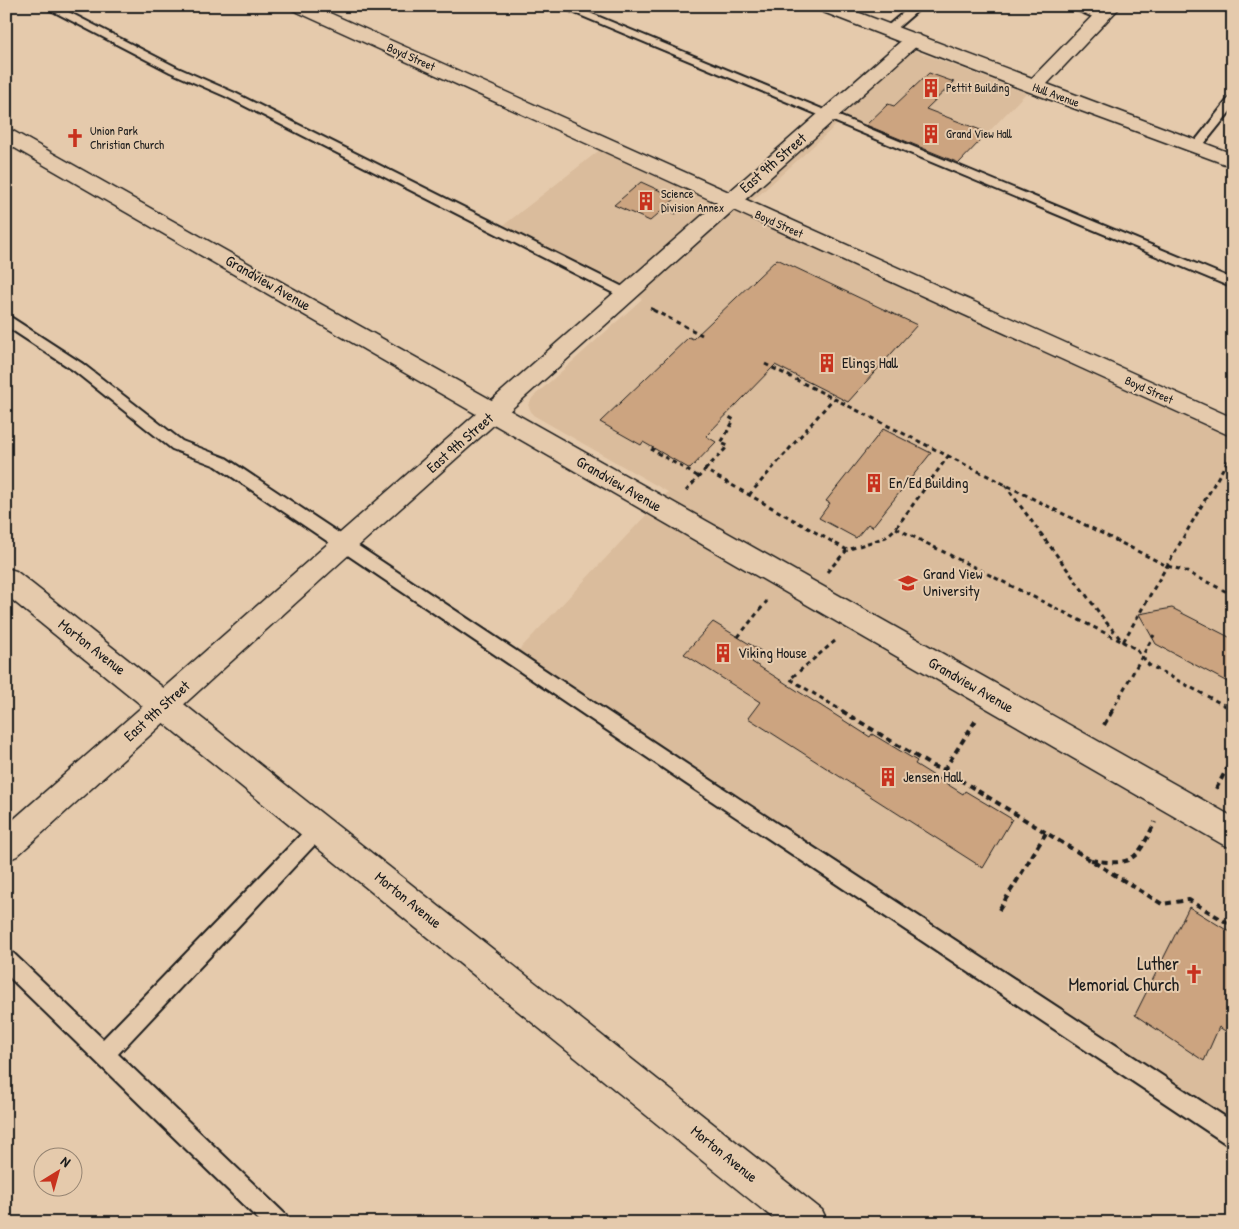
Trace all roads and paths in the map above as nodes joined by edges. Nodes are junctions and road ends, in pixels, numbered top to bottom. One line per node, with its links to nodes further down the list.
1 (48, 6): 18 (lane)
2 (300, 6): 16 (street, Boyd Street)
3 (563, 6): 12 (lane)
4 (824, 6): 8 (street, Hull Avenue)
5 (918, 6): 8 (lane)
6 (1072, 6): 7 (lane)
7 (1107, 12): 10 (street)
8 (889, 30): 9 (street, Hull Avenue)
9 (914, 39): 10 (street, Hull Avenue); 12 (street, East 9th Street)
10 (1034, 87): 14 (street, Hull Avenue)
11 (1233, 100): 14 (lane)
12 (827, 116): 16 (street, East 9th Street); 17 (lane)
13 (6, 134): 23 (street, Grandview Avenue)
14 (1196, 147): 15 (street, Hull Avenue)
15 (1233, 161)
16 (730, 202): 18 (street, East 9th Street); 25 (street, Boyd Street)
17 (1233, 284)
18 (626, 295): 20 (path); 23 (street, East 9th Street)
19 (6, 319): 35 (lane)
20 (702, 335)
21 (765, 364): 22 (path)
22 (833, 399): 28 (path); 32 (path)
23 (494, 412): 33 (street, Grandview Avenue); 35 (street, East 9th Street)
24 (726, 415): 29 (path)
25 (1233, 428)
26 (654, 448): 30 (path)
27 (1233, 451): 36 (path)
28 (949, 455): 31 (path); 34 (path)
29 (705, 470): 30 (path); 32 (path)
30 (699, 477): 33 (path)
31 (1004, 483): 36 (path); 43 (path)
32 (749, 495): 34 (path)
33 (667, 511): 38 (street, Grandview Avenue)
34 (896, 528): 43 (path)
35 (345, 543): 46 (street, East 9th Street); 60 (lane)
36 (1167, 566): 39 (path); 43 (path)
37 (6, 579): 46 (street, Morton Avenue)
38 (785, 579): 41 (path); 45 (street, Grandview Avenue)
39 (1233, 595)
40 (1154, 635): 44 (path)
41 (738, 637)
42 (835, 641): 49 (path)
43 (1123, 642): 44 (path)
44 (1142, 658): 47 (path); 48 (path)
45 (991, 697): 48 (street, Grandview Avenue); 49 (path)
46 (165, 704): 51 (street, Morton Avenue); 54 (street, East 9th Street)
47 (1233, 710)
48 (1089, 752): 50 (street, Grandview Avenue)
49 (944, 770): 52 (path)
50 (1167, 797): 53 (street, Grandview Avenue); 55 (path)
51 (319, 828): 59 (lane); 62 (street, Morton Avenue)
52 (1046, 833): 55 (path); 56 (path)
53 (1233, 834)
54 (6, 846)
55 (1088, 859): 57 (path)
56 (999, 910)
57 (1233, 926)
58 (6, 960): 59 (lane)
59 (103, 1054): 61 (lane)
60 (1233, 1135)
61 (278, 1223)
62 (809, 1223)

